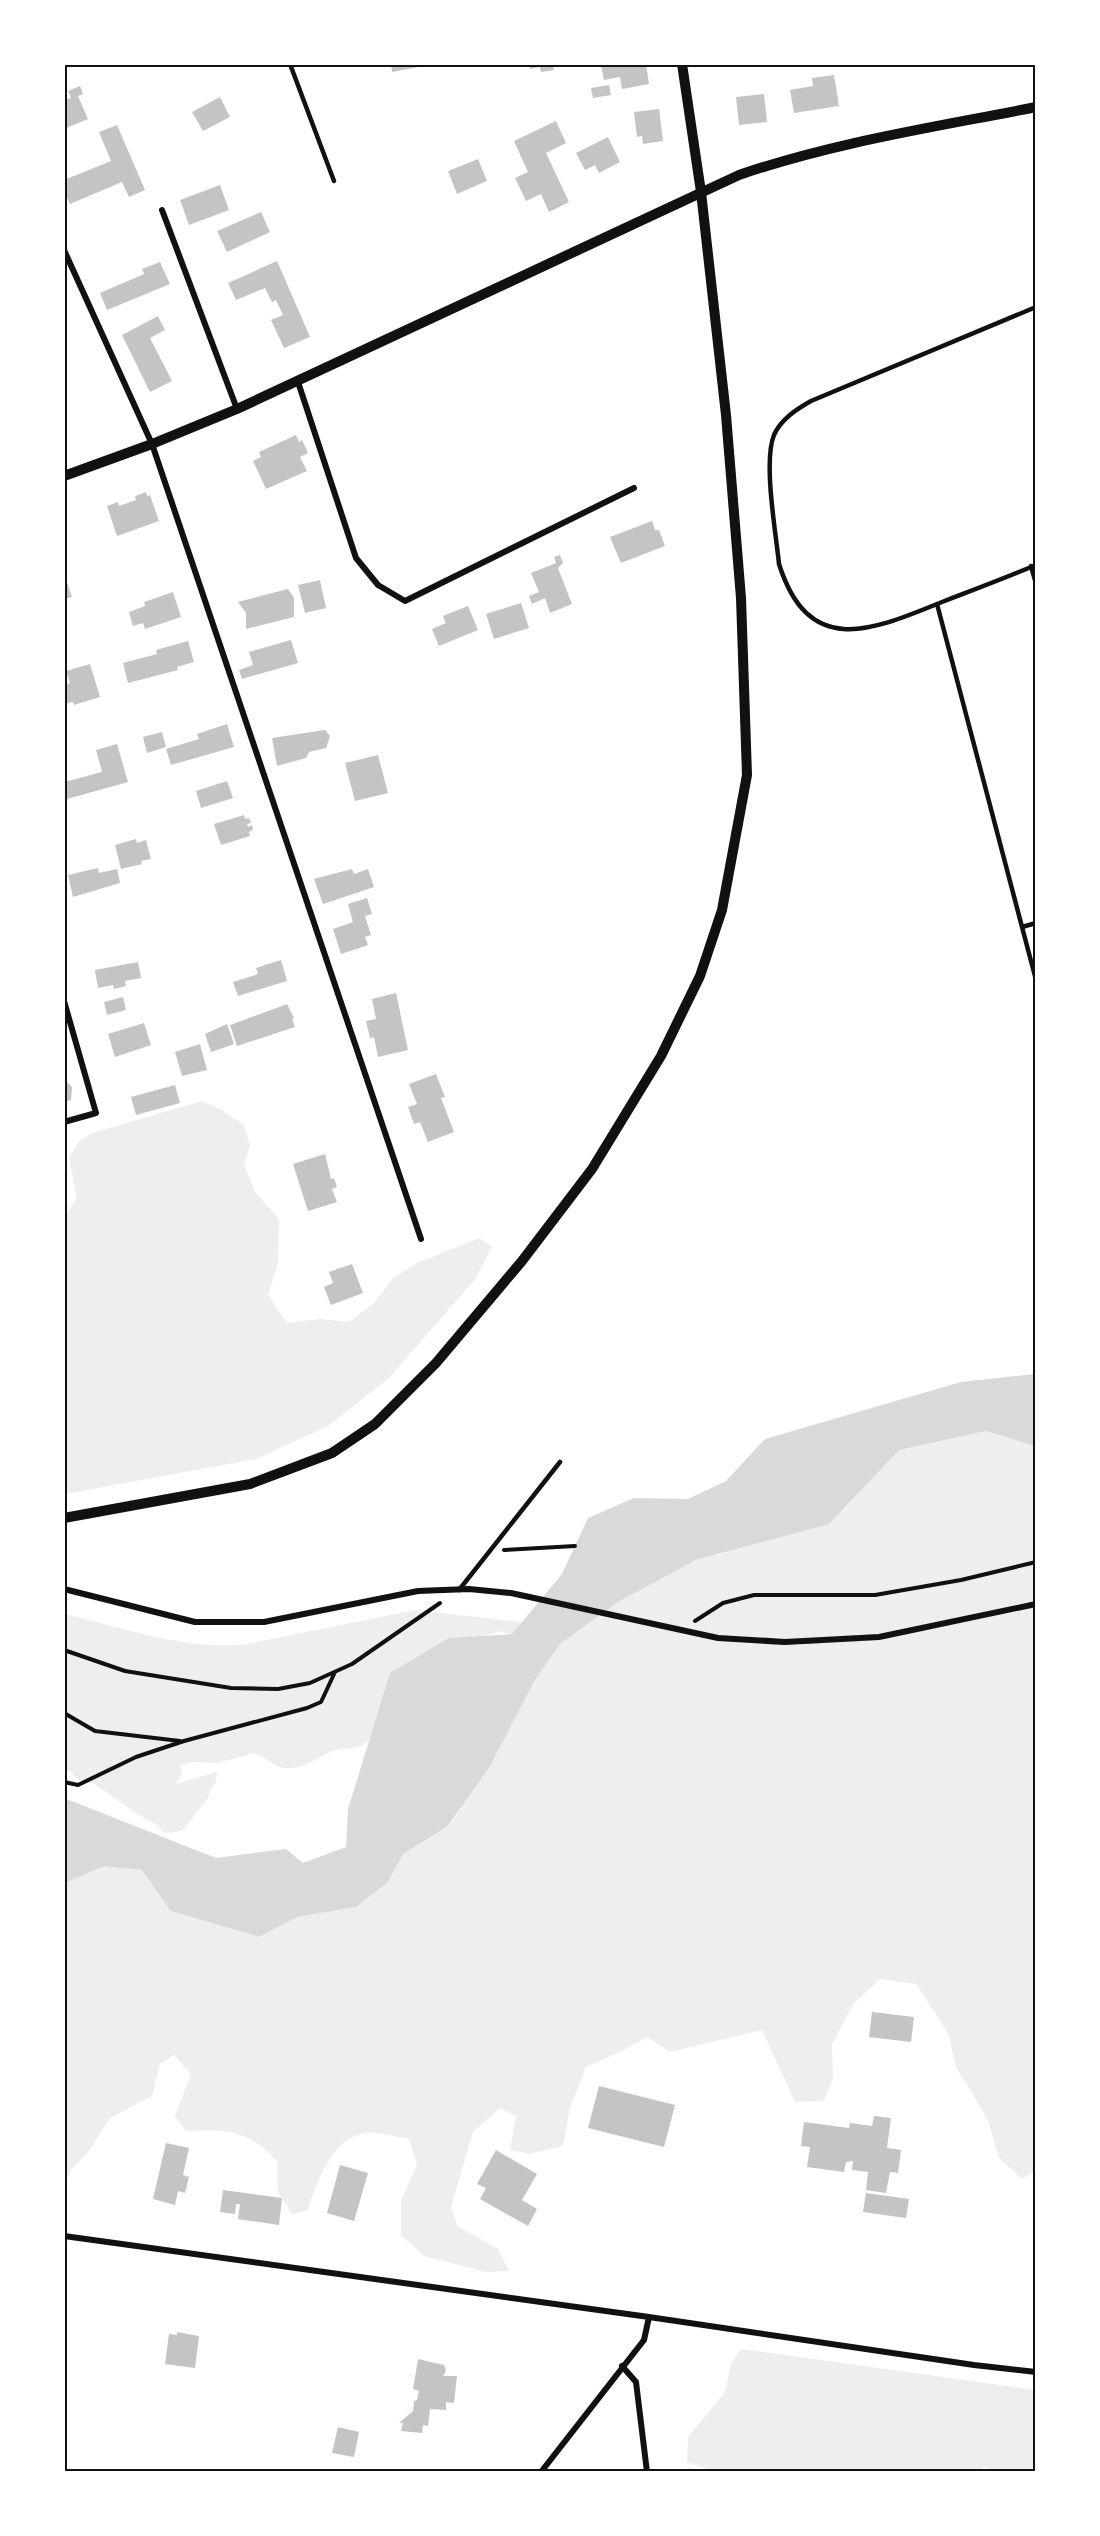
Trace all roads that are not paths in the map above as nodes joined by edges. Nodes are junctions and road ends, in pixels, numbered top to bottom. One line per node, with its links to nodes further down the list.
1 (290, 64): 4 (lane)
2 (682, 64): 5 (street)
3 (1035, 107): 5 (street)
4 (334, 181)
5 (701, 192): 9 (street); 24 (street)
6 (162, 210): 10 (street)
7 (64, 250): 11 (street)
8 (1035, 307): 16 (lane)
9 (298, 382): 10 (street); 13 (street)
10 (237, 410): 11 (street)
11 (152, 444): 12 (street); 22 (street)
12 (64, 476)
13 (634, 488)
14 (1033, 566): 15 (lane); 16 (lane)
15 (1035, 584)
16 (937, 604): 18 (lane)
17 (1035, 923): 18 (lane)
18 (1022, 927): 19 (lane)
19 (1035, 980)
20 (64, 1001): 21 (street)
21 (64, 1122)
22 (421, 1239)
23 (560, 1462): 26 (lane)
24 (64, 1518)
25 (64, 1589): 26 (street)
26 (459, 1590): 27 (street)
27 (1035, 1604)
28 (64, 2236): 29 (street)
29 (649, 2317): 30 (street); 31 (street)
30 (622, 2367): 32 (street); 33 (street)
31 (1035, 2372)
32 (541, 2472)
33 (647, 2472)

